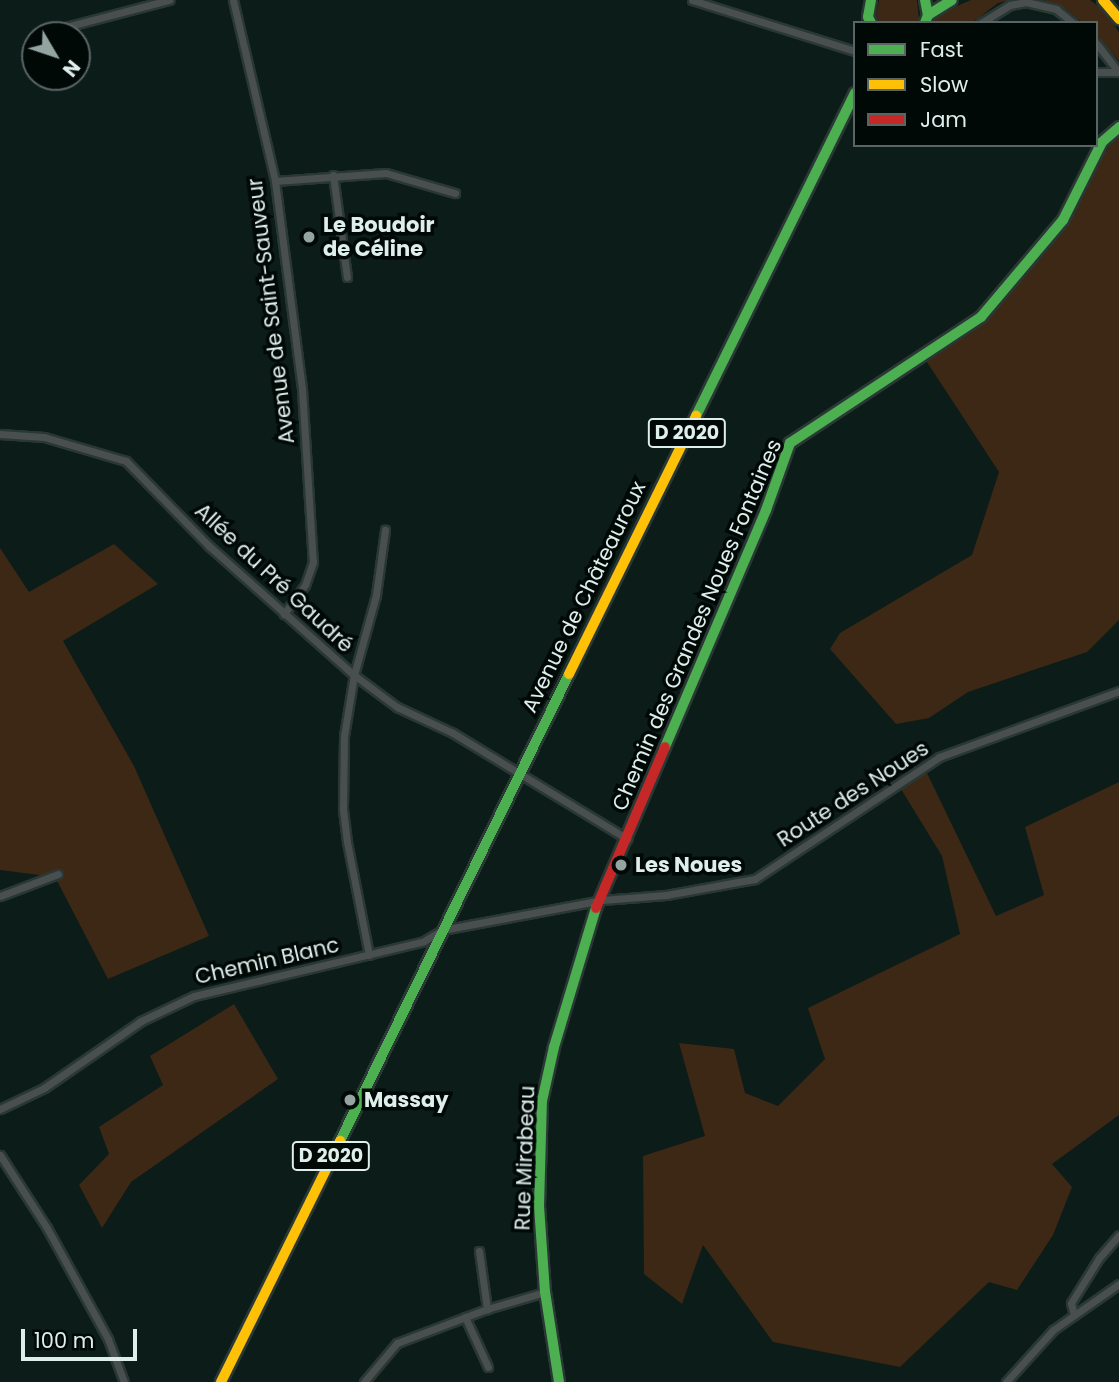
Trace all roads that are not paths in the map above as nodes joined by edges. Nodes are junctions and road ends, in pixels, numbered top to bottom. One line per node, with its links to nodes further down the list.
1 (169, 0): 10 (street)
2 (233, 0): 21 (street, Avenue de Saint-Sauveur)
3 (692, 0): 15 (street)
4 (925, 0): 8 (main road)
5 (952, 0): 8 (main road)
6 (1103, 0): 9 (main road)
7 (869, 1): 11 (main road)
8 (926, 19)
9 (1119, 19)
10 (89, 21)
11 (871, 21)
12 (984, 21): 13 (street)
13 (1071, 21)
14 (1098, 46): 17 (street)
15 (853, 50)
16 (1098, 72): 17 (street)
17 (1119, 72)
18 (853, 97): 29 (main road, Avenue de Châteauroux / D 2020)
19 (1119, 127): 30 (main road, Chemin des Grandes Noues Fontaines)
20 (333, 175): 21 (street); 22 (street); 23 (street)
21 (275, 181): 26 (street, Avenue de Saint-Sauveur)
22 (455, 193)
23 (347, 277)
24 (0, 433): 26 (street, Allée du Pré Gaudré)
25 (385, 530): 27 (street)
26 (284, 614): 27 (street, Allée du Pré Gaudré)
27 (354, 675): 29 (street, Allée du Pré Gaudré); 35 (street)
28 (1119, 691): 33 (street, Route des Noues)
29 (520, 773): 30 (street, Allée du Pré Gaudré); 34 (main road, Avenue de Châteauroux / D 2020)
30 (627, 839): 33 (main road, Chemin des Grandes Noues Fontaines)
31 (58, 874): 32 (street)
32 (0, 896)
33 (602, 900): 34 (street, Route des Noues); 41 (main road, Rue Mirabeau)
34 (442, 930): 35 (street, Chemin Blanc); 47 (main road, D 2020)
35 (369, 955): 36 (street, Chemin Blanc)
36 (0, 1109)
37 (0, 1155): 46 (street)
38 (1119, 1235): 43 (street)
39 (479, 1251): 42 (street)
40 (1119, 1284): 43 (street)
41 (545, 1292): 42 (street); 49 (main road, Rue Mirabeau)
42 (487, 1309): 44 (street)
43 (1074, 1315): 50 (street)
44 (466, 1317): 45 (street); 48 (street)
45 (488, 1367)
46 (124, 1382)
47 (221, 1382)
48 (364, 1382)
49 (559, 1382)
50 (1006, 1382)

